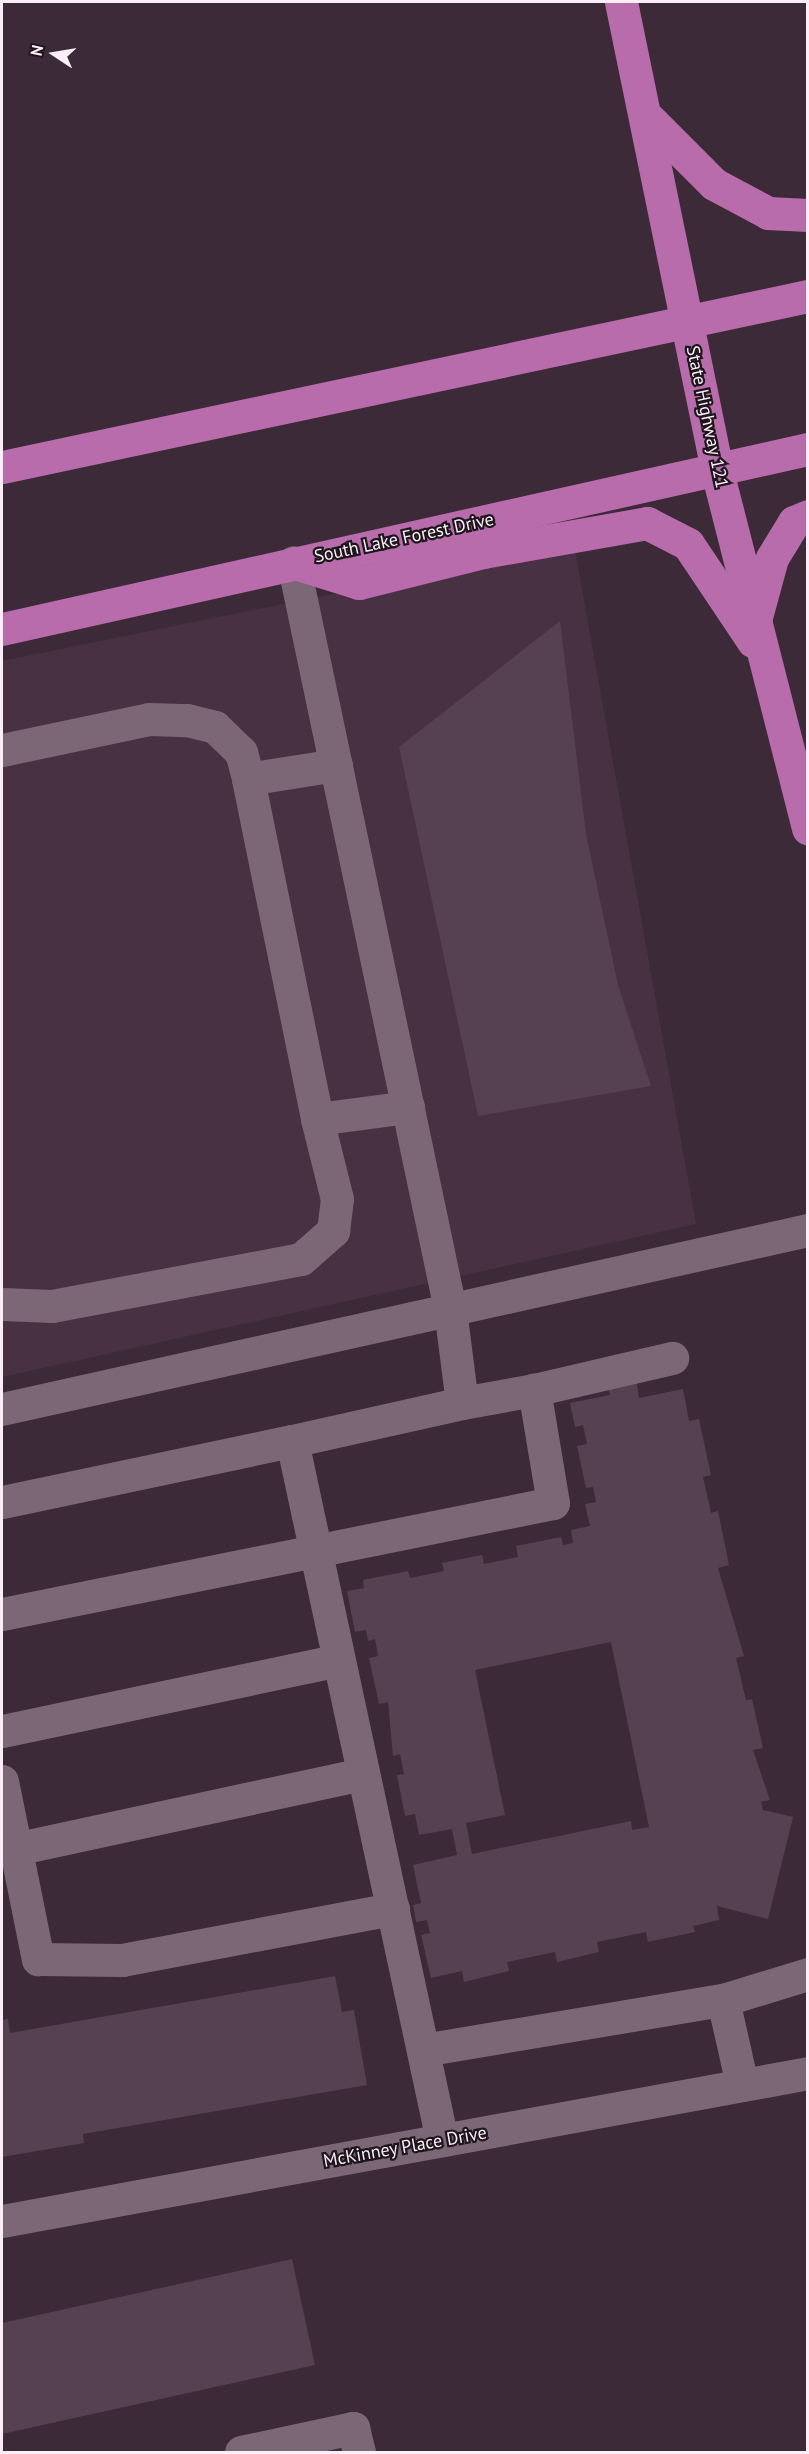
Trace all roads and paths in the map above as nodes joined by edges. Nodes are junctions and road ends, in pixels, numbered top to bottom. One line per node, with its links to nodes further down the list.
1 (621, 2): 2 (main road, State Highway 121)
2 (646, 116): 3 (main road); 5 (main road, State Highway 121)
3 (807, 215)
4 (807, 296): 5 (main road)
5 (687, 321): 7 (main road); 8 (main road, State Highway 121)
6 (807, 449): 8 (main road, South Lake Forest Drive)
7 (2, 467)
8 (717, 471): 10 (main road, South Lake Forest Drive); 11 (main road, State Highway 121)
9 (807, 516): 11 (main road)
10 (293, 562): 12 (main road, South Lake Forest Drive); 13 (main road); 15 (street)
11 (756, 618): 13 (main road, State Highway 121)
12 (2, 629)
13 (767, 662): 17 (main road, State Highway 121)
14 (2, 750): 16 (street)
15 (336, 765): 16 (street); 18 (street)
16 (248, 779): 19 (street)
17 (807, 829)
18 (408, 1107): 19 (street); 22 (street)
19 (317, 1119): 21 (street)
20 (807, 1230): 22 (street)
21 (2, 1304)
22 (450, 1309): 25 (street); 26 (street)
23 (672, 1358): 24 (street)
24 (534, 1390): 25 (street); 29 (street)
25 (462, 1403): 27 (street)
26 (2, 1409)
27 (292, 1441): 28 (street); 29 (street)
28 (2, 1502)
29 (315, 1550): 30 (street); 31 (street)
30 (2, 1614)
31 (339, 1660): 32 (street); 33 (street)
32 (2, 1731)
33 (363, 1774): 35 (street); 36 (street)
34 (2, 1781): 35 (street)
35 (15, 1849): 36 (street)
36 (393, 1909): 39 (street)
37 (807, 1974): 38 (street)
38 (723, 2000): 39 (street); 41 (street)
39 (423, 2050): 42 (street)
40 (807, 2073): 41 (street, McKinney Place Drive)
41 (742, 2084): 42 (street, McKinney Place Drive)
42 (442, 2140): 43 (street, McKinney Place Drive)
43 (2, 2221)
44 (241, 2452): 45 (street)
45 (359, 2452)

